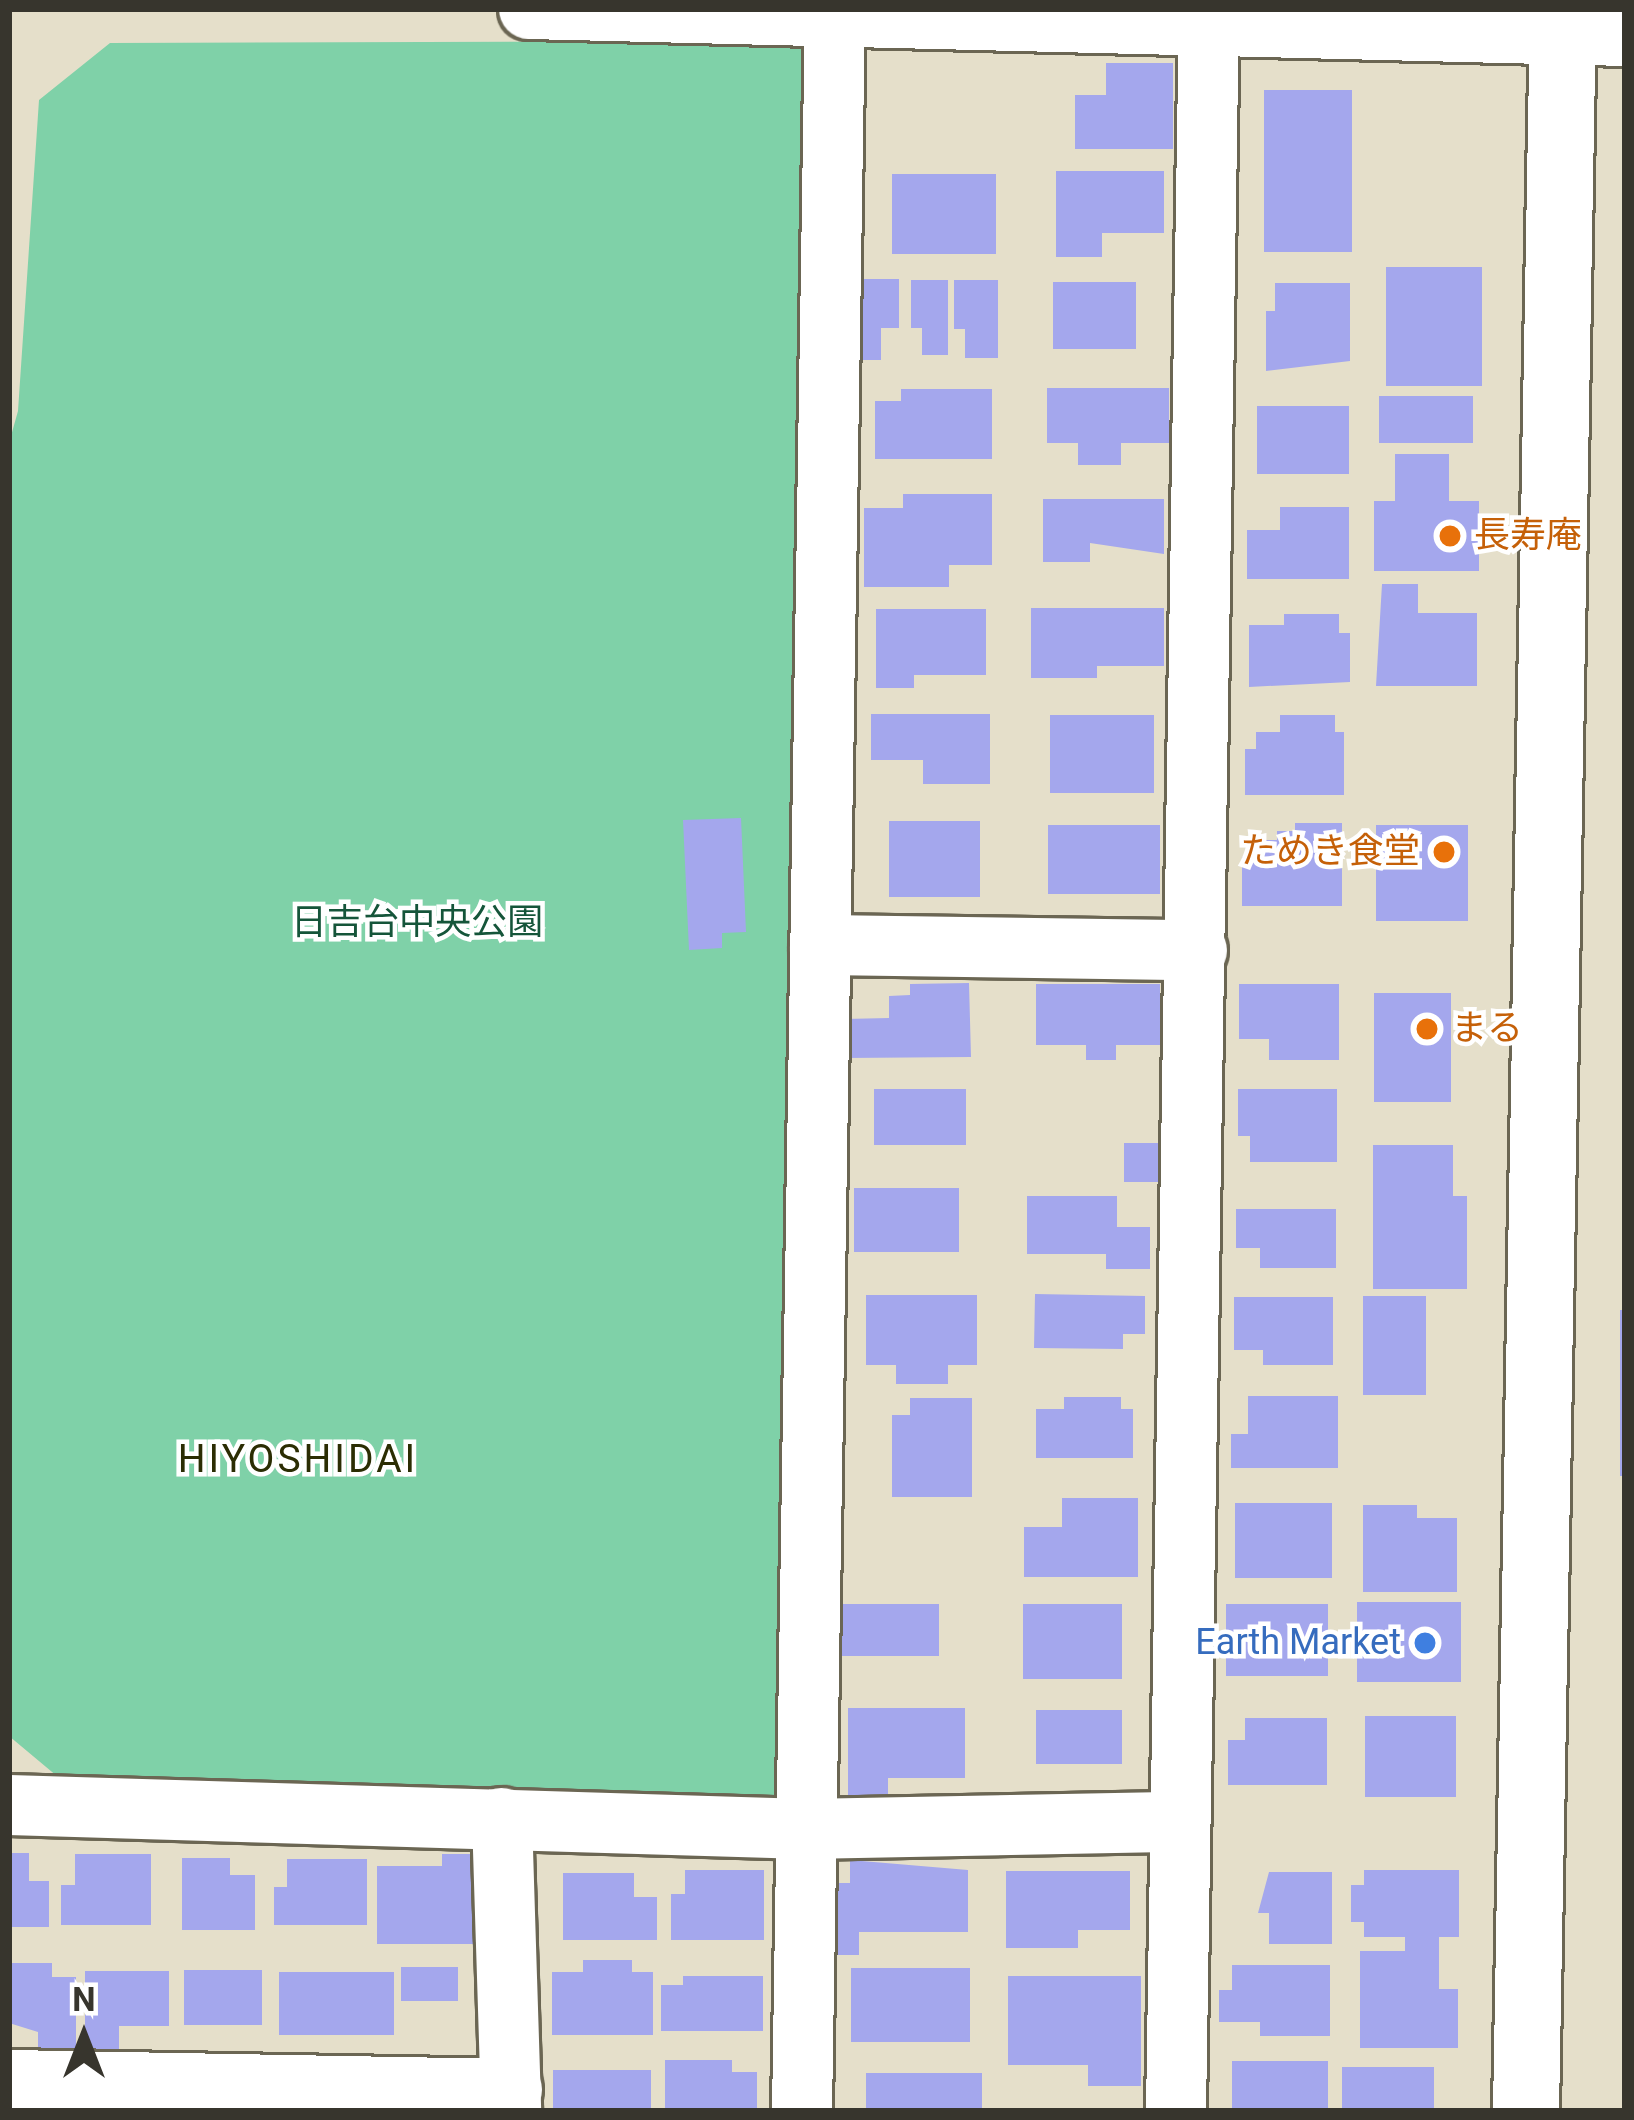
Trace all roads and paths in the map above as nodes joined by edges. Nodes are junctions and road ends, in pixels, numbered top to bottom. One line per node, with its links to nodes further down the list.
1 (529, 9): 2 (street)
2 (835, 14): 3 (street); 5 (street)
3 (1209, 15): 4 (street); 6 (street)
4 (1583, 27): 15 (street)
5 (820, 945): 6 (street); 10 (street)
6 (1197, 950): 9 (street)
7 (9, 1805): 8 (street)
8 (502, 1818): 10 (street); 12 (street)
9 (1180, 1822): 10 (street); 14 (street)
10 (806, 1829): 13 (street)
11 (9, 2080): 12 (street)
12 (512, 2100)
13 (802, 2111)
14 (1176, 2111)
15 (1526, 2111)

